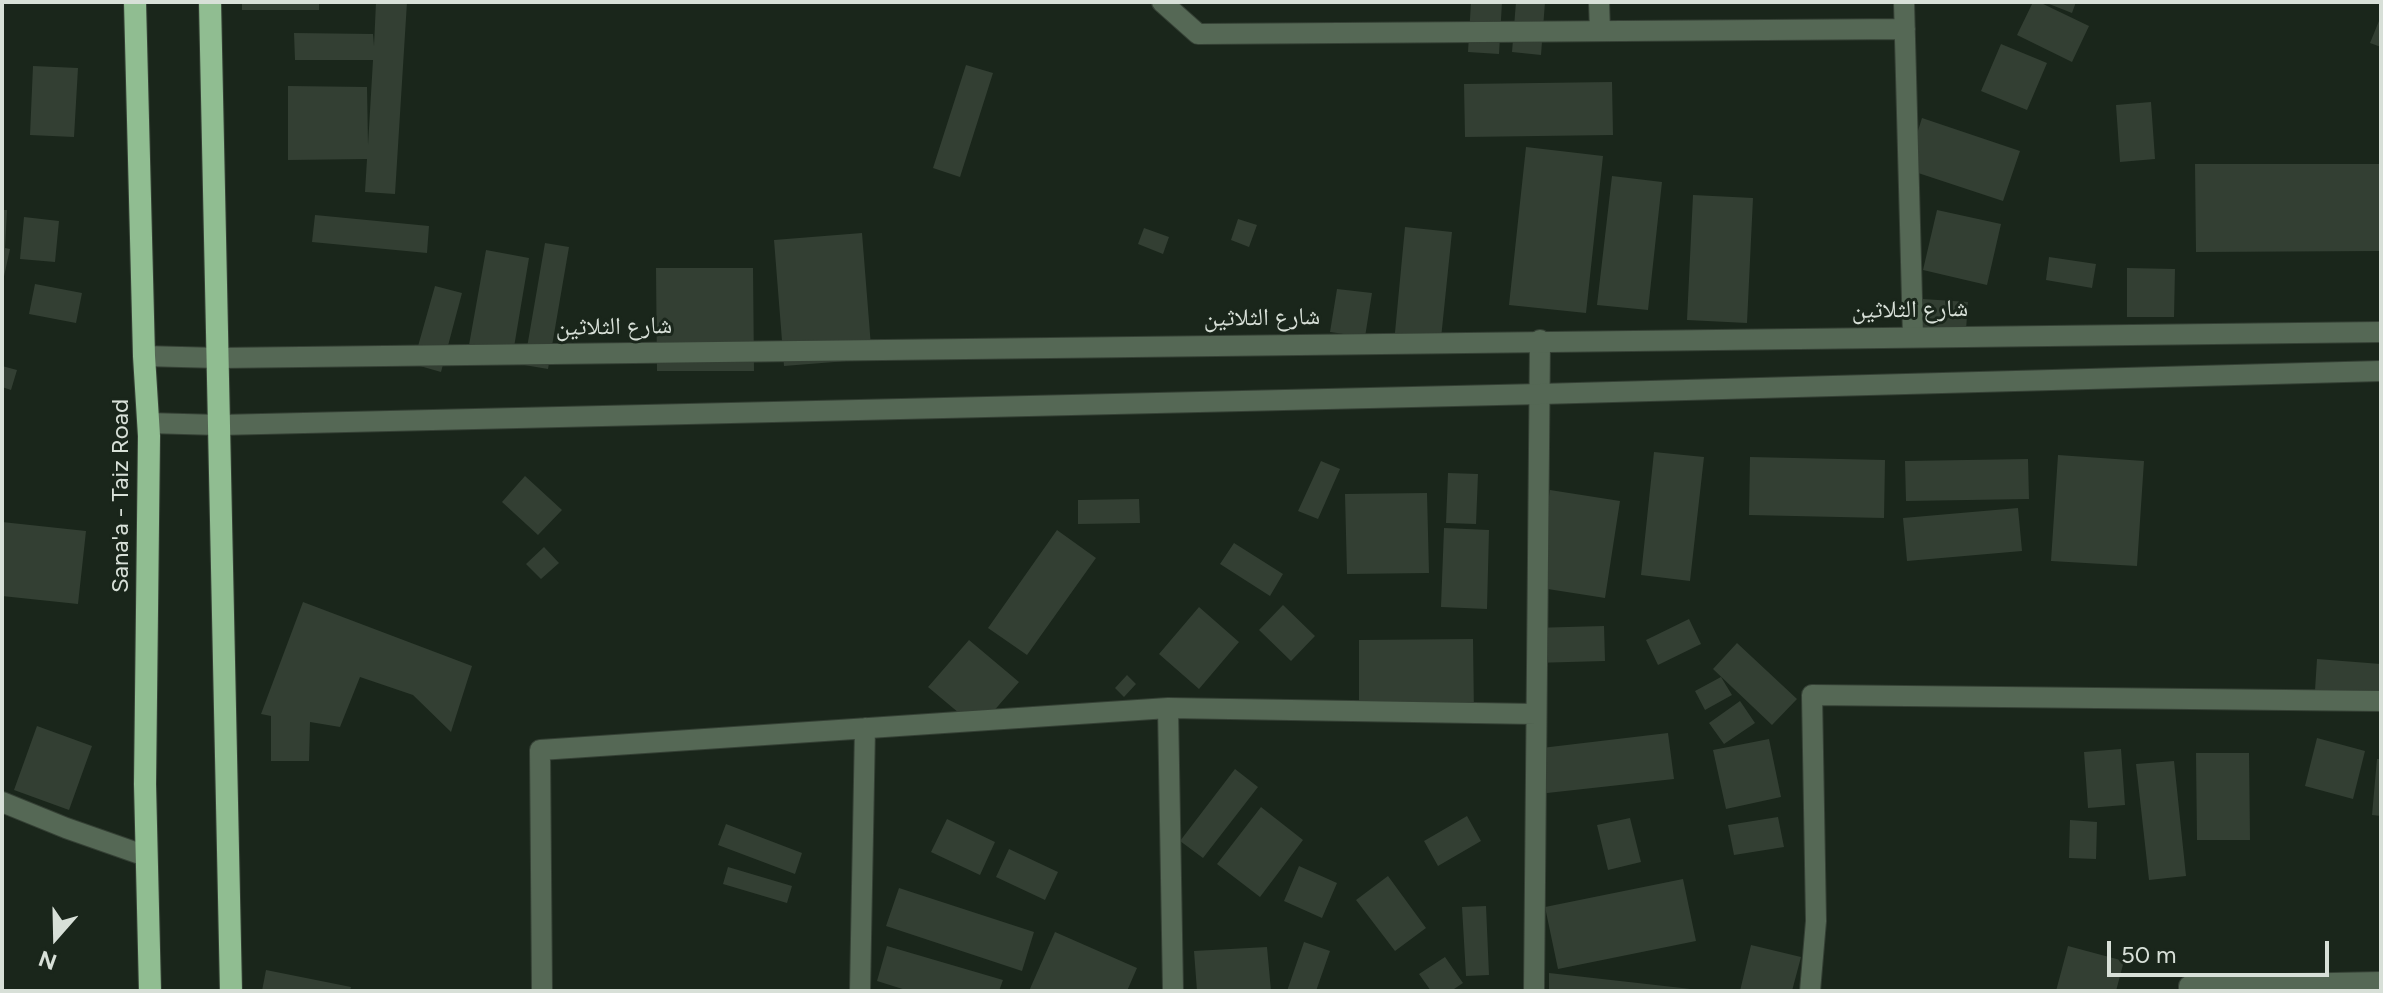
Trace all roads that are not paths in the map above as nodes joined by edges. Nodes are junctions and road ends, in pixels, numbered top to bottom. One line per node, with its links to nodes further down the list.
1 (135, 2): 11 (highway, Sana'a - Taiz Road)
2 (210, 2): 12 (highway)
3 (1162, 2): 7 (street)
4 (1599, 2): 7 (street)
5 (1904, 2): 6 (street)
6 (1905, 29): 7 (street); 9 (street)
7 (1600, 31)
8 (2381, 332): 9 (street, شارع الثلاثين)
9 (1913, 336): 10 (street, شارع الثلاثين)
10 (1540, 340): 12 (street, شارع الثلاثين); 14 (street)
11 (144, 356): 12 (street, شارع الثلاثين); 15 (highway, Sana'a - Taiz Road)
12 (218, 358): 16 (highway)
13 (2381, 371): 14 (street)
14 (1540, 394): 16 (street); 19 (street)
15 (148, 423): 16 (street); 22 (highway, Sana'a - Taiz Road)
16 (219, 425): 25 (highway)
17 (2381, 701): 30 (street)
18 (1168, 708): 19 (street); 20 (street); 28 (street)
19 (1536, 714): 29 (street)
20 (865, 728): 26 (street); 27 (street)
21 (2, 802): 22 (street)
22 (146, 856): 24 (highway, Sana'a - Taiz Road)
23 (2381, 982): 31 (street)
24 (150, 991)
25 (231, 991)
26 (542, 991)
27 (860, 991)
28 (1173, 991)
29 (1534, 991)
30 (1810, 991)
31 (2189, 991)

